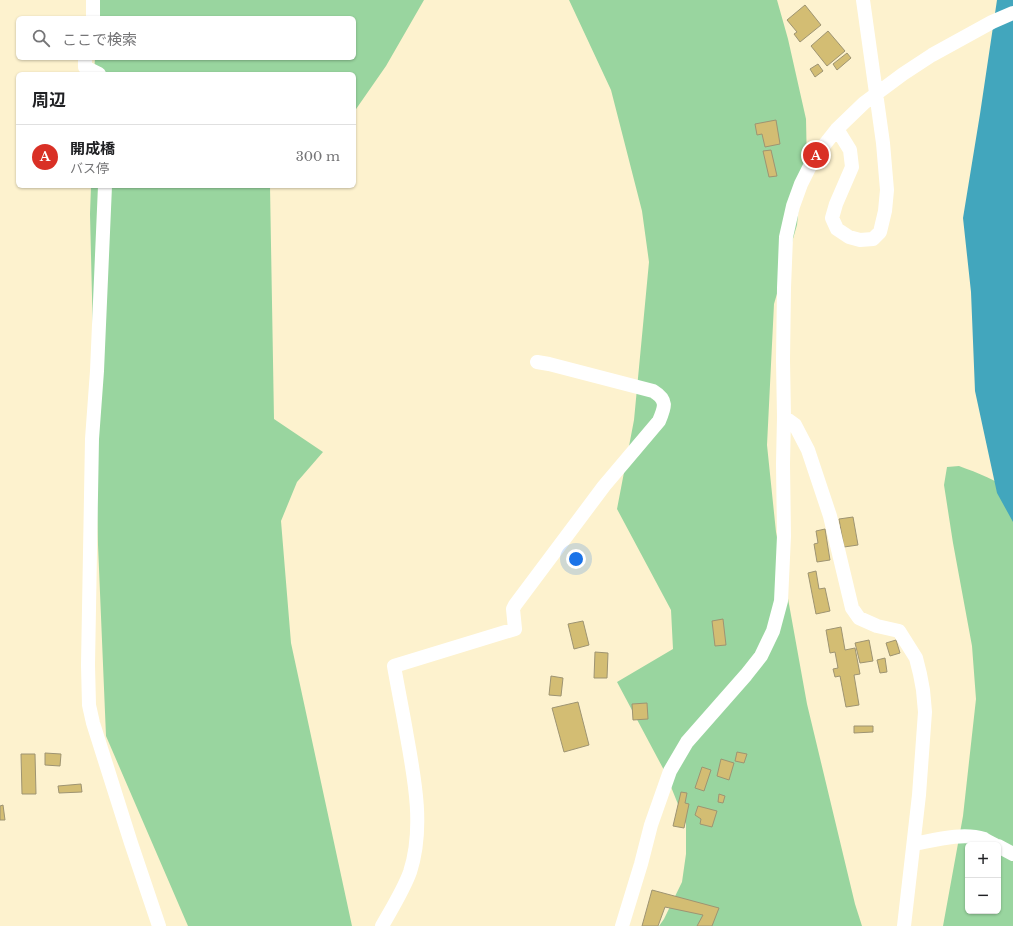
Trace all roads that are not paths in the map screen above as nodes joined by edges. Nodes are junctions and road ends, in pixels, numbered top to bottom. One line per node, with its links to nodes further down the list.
1 (93, 0): 4 (street)
2 (863, 0): 7 (street)
3 (1013, 13): 7 (street)
4 (93, 16)
5 (85, 60): 6 (street)
6 (95, 72)
7 (838, 129): 10 (street)
8 (105, 188): 15 (street)
9 (537, 362): 16 (street)
10 (784, 417): 12 (street); 17 (street)
11 (990, 842): 12 (street)
12 (914, 844): 18 (street)
13 (1001, 848): 14 (street)
14 (1013, 854)
15 (159, 926)
16 (382, 926)
17 (622, 926)
18 (904, 926)

